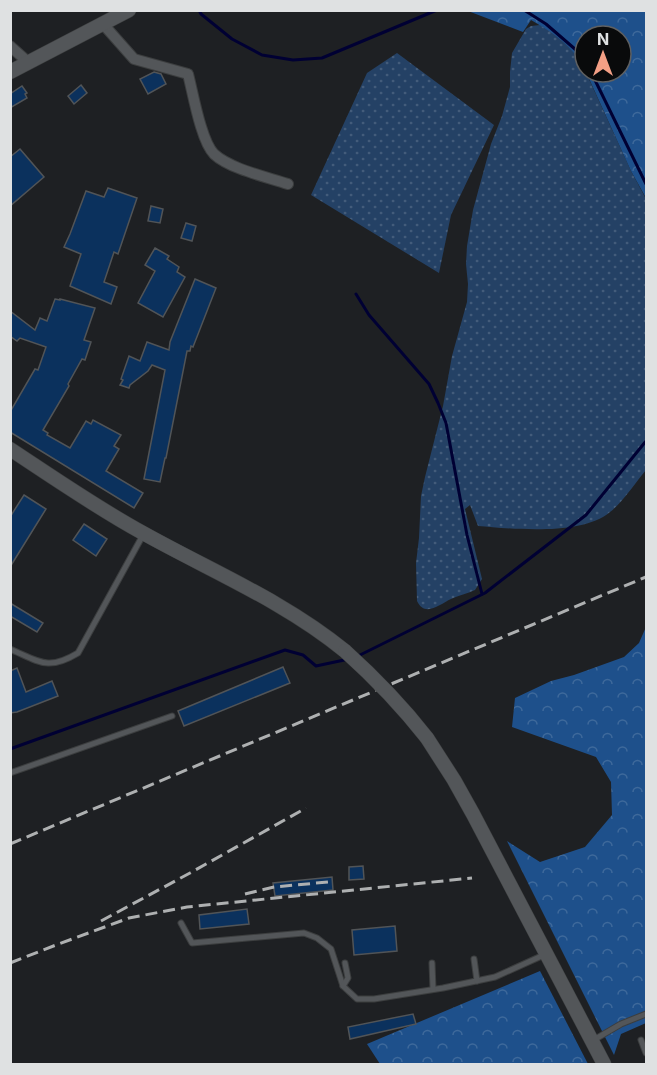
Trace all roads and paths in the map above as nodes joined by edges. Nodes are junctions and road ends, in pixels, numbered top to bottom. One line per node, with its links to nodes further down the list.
1 (129, 10): 2 (street)
2 (103, 24): 4 (street); 6 (street)
3 (10, 46): 4 (street)
4 (29, 63): 5 (street)
5 (11, 75)
6 (288, 184)
7 (10, 449): 8 (street)
8 (144, 534): 9 (lane); 13 (street, bridge)
9 (10, 649)
10 (172, 716): 11 (lane)
11 (10, 773)
12 (181, 923): 18 (lane)
13 (546, 954): 17 (lane); 22 (street)
14 (474, 959): 17 (lane)
15 (345, 963): 18 (lane)
16 (432, 963): 19 (lane)
17 (477, 981): 19 (lane)
18 (343, 986): 19 (lane)
19 (433, 989)
20 (646, 1014): 22 (lane)
21 (642, 1040): 23 (lane)
22 (592, 1041): 24 (street)
23 (646, 1053)
24 (604, 1065)

